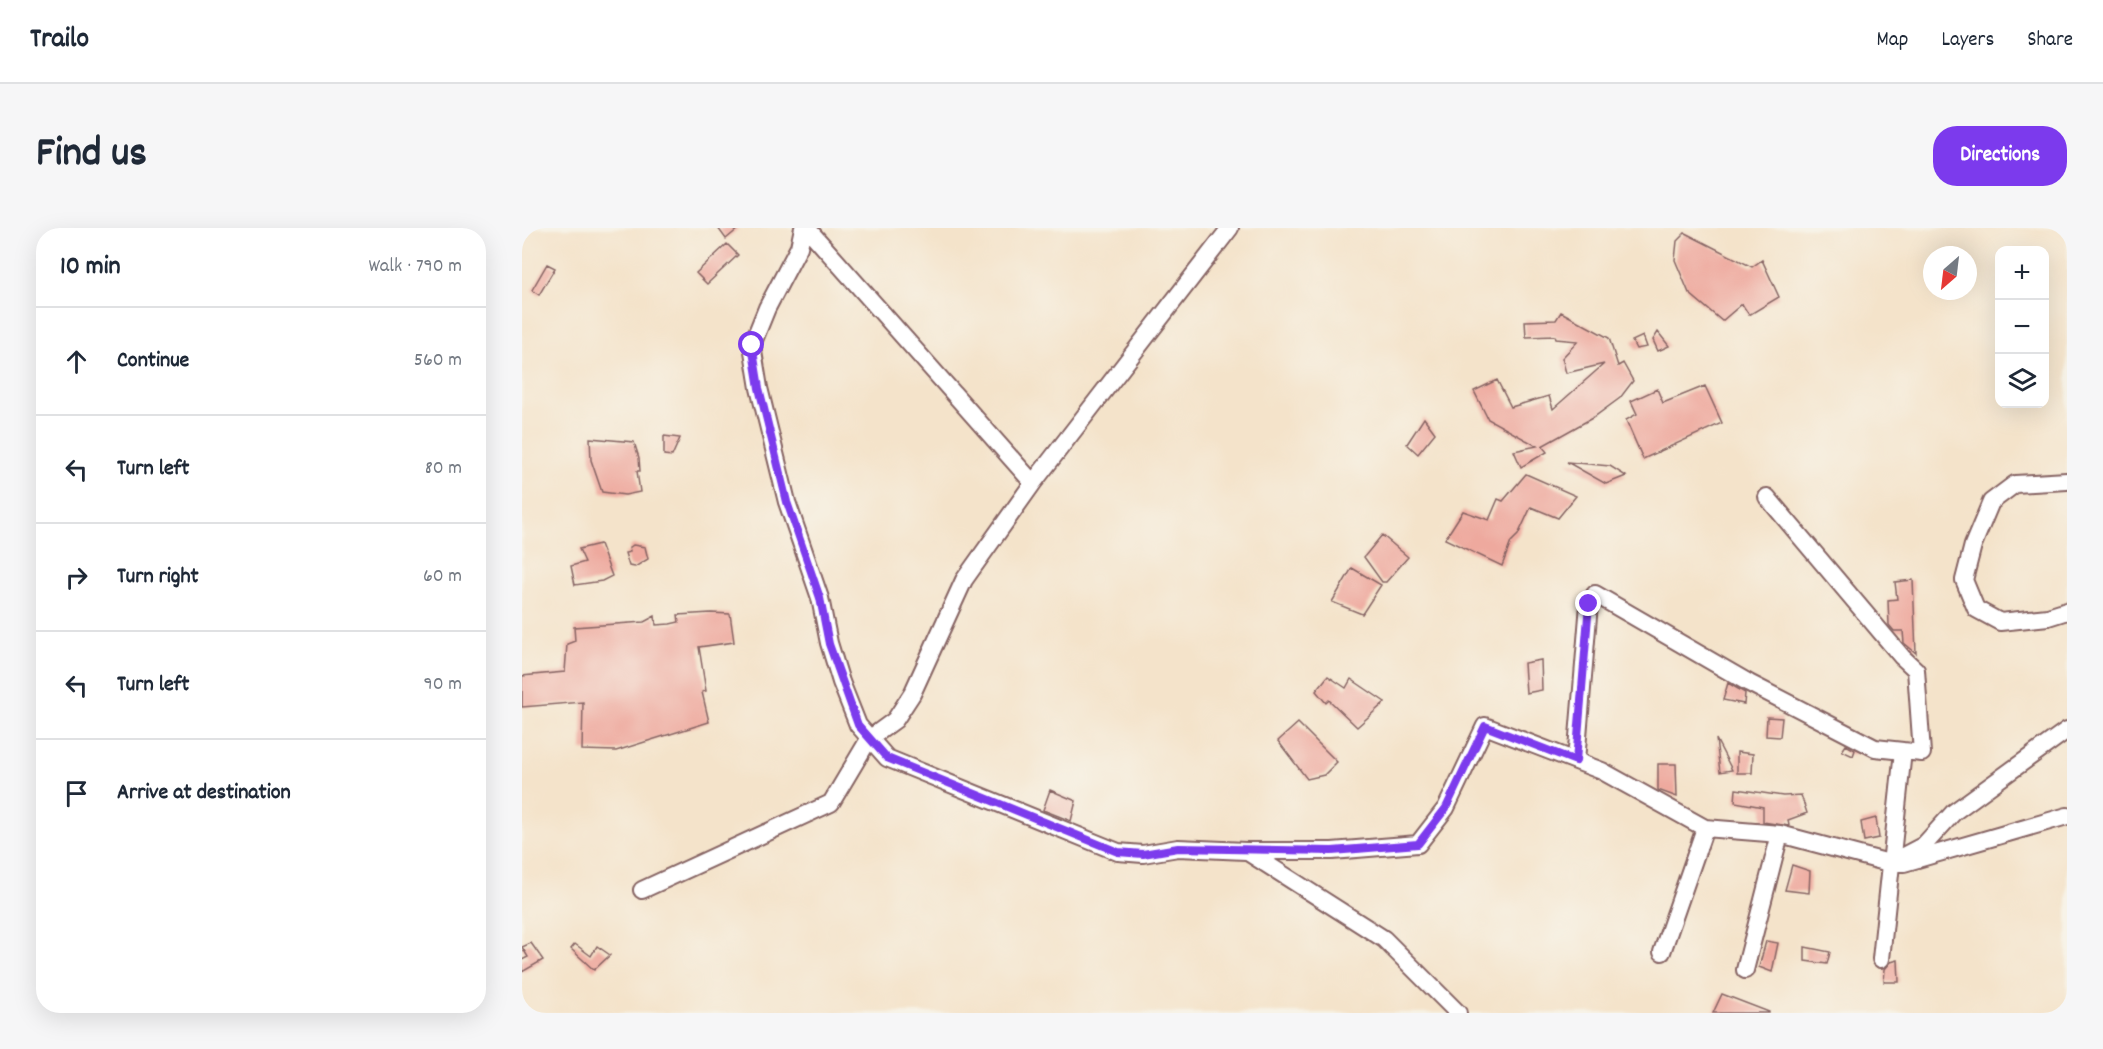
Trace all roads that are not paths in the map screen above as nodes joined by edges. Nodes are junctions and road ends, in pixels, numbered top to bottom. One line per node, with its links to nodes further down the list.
1 (803, 228): 9 (street)
2 (807, 228): 5 (street)
3 (1230, 228): 5 (street)
4 (2067, 481): 7 (street)
5 (1033, 483): 9 (street)
6 (1767, 497): 10 (street)
7 (2067, 611)
8 (2067, 730): 16 (street)
9 (869, 739): 15 (street); 17 (street)
10 (1903, 751): 11 (street); 16 (street)
11 (1576, 761): 13 (street); 15 (street)
12 (2067, 816): 16 (street)
13 (1705, 828): 14 (street); 18 (street)
14 (1780, 834): 16 (street); 20 (street)
15 (1246, 851): 21 (street)
16 (1889, 863): 19 (street)
17 (642, 890)
18 (1662, 952)
19 (1881, 959)
20 (1745, 970)
21 (1458, 1013)

